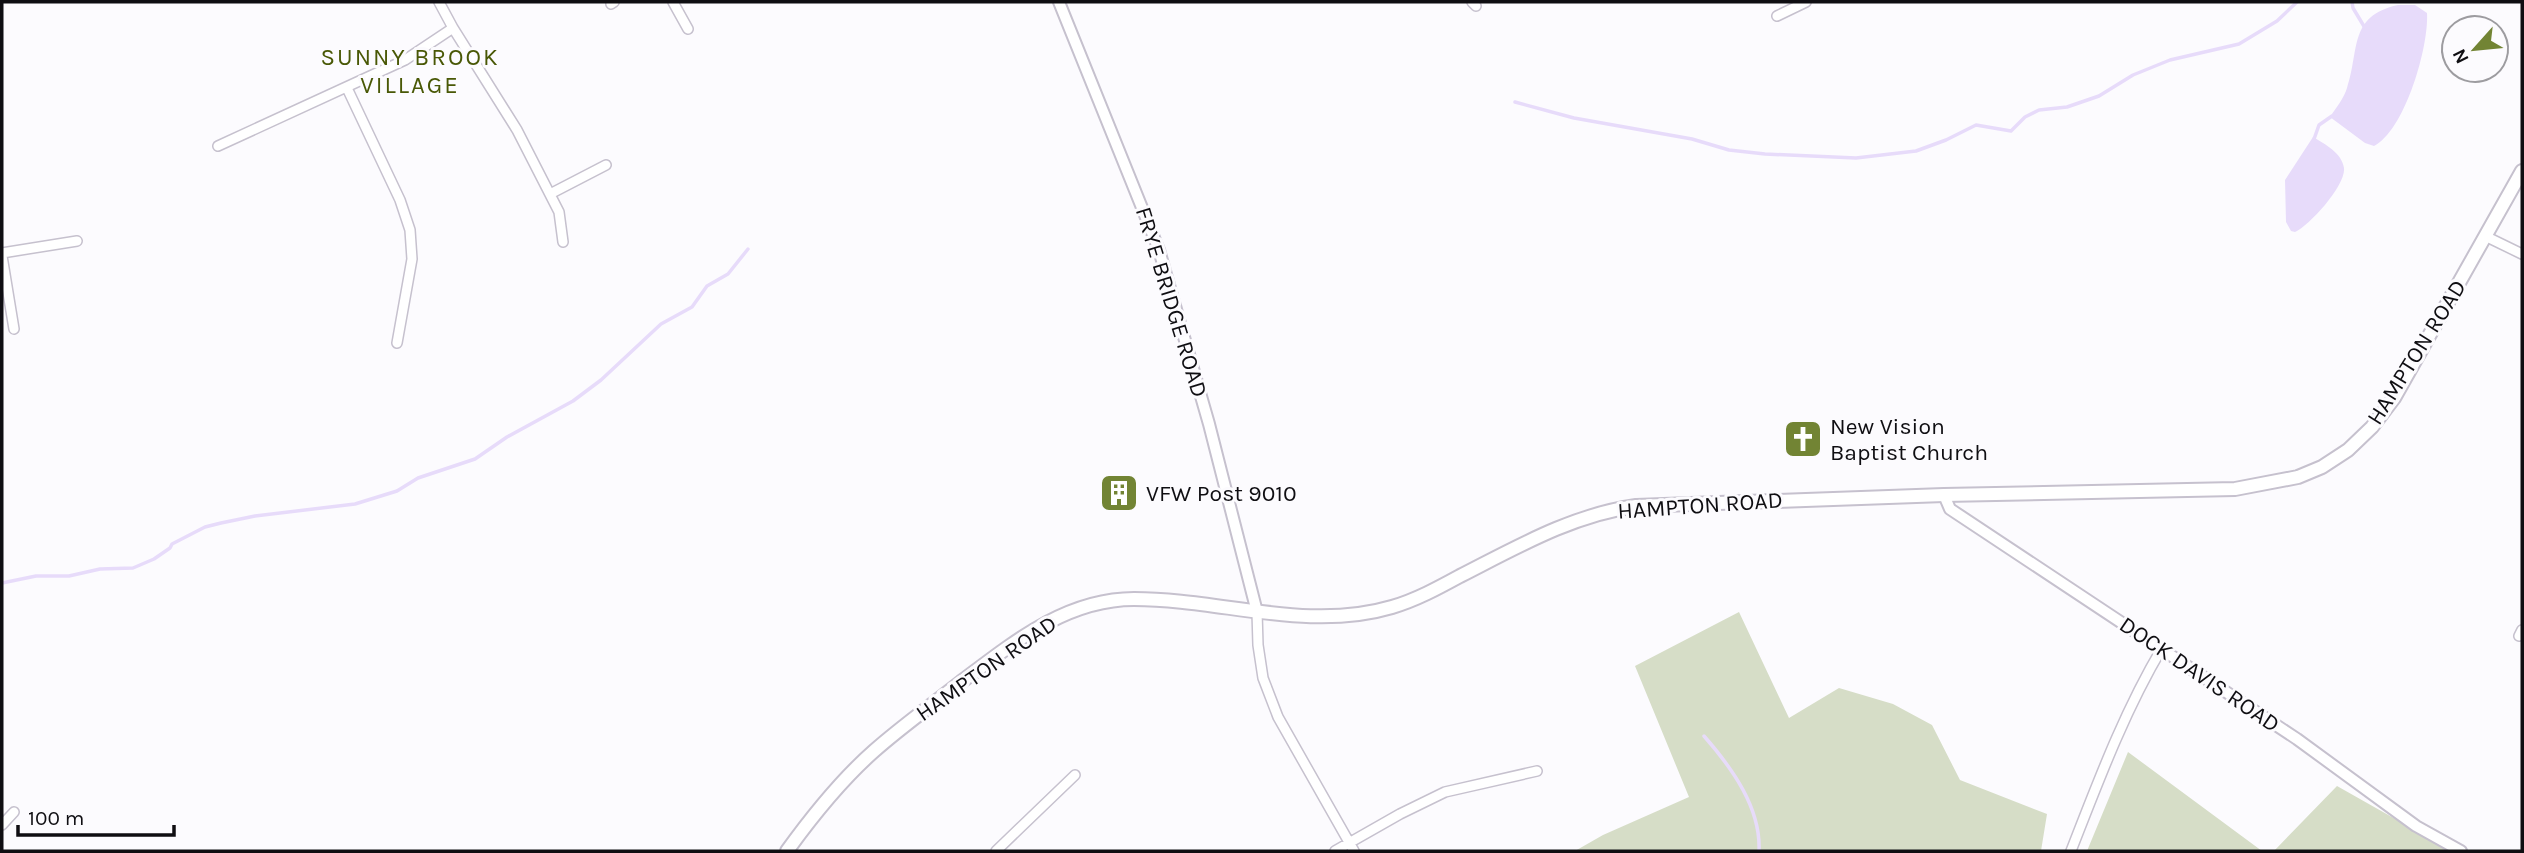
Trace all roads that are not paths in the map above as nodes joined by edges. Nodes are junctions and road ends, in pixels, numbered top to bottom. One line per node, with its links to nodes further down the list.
1 (439, 2): 6 (street)
2 (673, 2): 7 (street)
3 (1059, 2): 21 (street, FRYE BRIDGE ROAD)
4 (1806, 2): 5 (street)
5 (1777, 16)
6 (453, 28): 8 (street); 12 (street)
7 (688, 29)
8 (347, 88): 9 (street); 19 (street)
9 (218, 146)
10 (606, 165): 12 (street)
11 (2522, 172): 13 (main road, HAMPTON ROAD)
12 (550, 194): 15 (street)
13 (2485, 236): 16 (street); 20 (main road, HAMPTON ROAD)
14 (76, 241): 17 (street)
15 (563, 243)
16 (2522, 254)
17 (2, 255): 18 (street)
18 (14, 329)
19 (397, 343)
20 (1944, 495): 21 (main road, HAMPTON ROAD); 22 (street, DOCK DAVIS ROAD)
21 (1257, 612): 27 (street); 28 (main road, HAMPTON ROAD)
22 (2162, 648): 32 (street); 33 (street, DOCK DAVIS ROAD)
23 (1537, 771): 27 (street)
24 (1075, 775): 29 (street)
25 (15, 812): 26 (street)
26 (2, 825)
27 (1349, 842): 30 (street); 31 (street)
28 (787, 851)
29 (996, 851)
30 (1335, 851)
31 (1354, 851)
32 (2071, 851)
33 (2461, 851)

